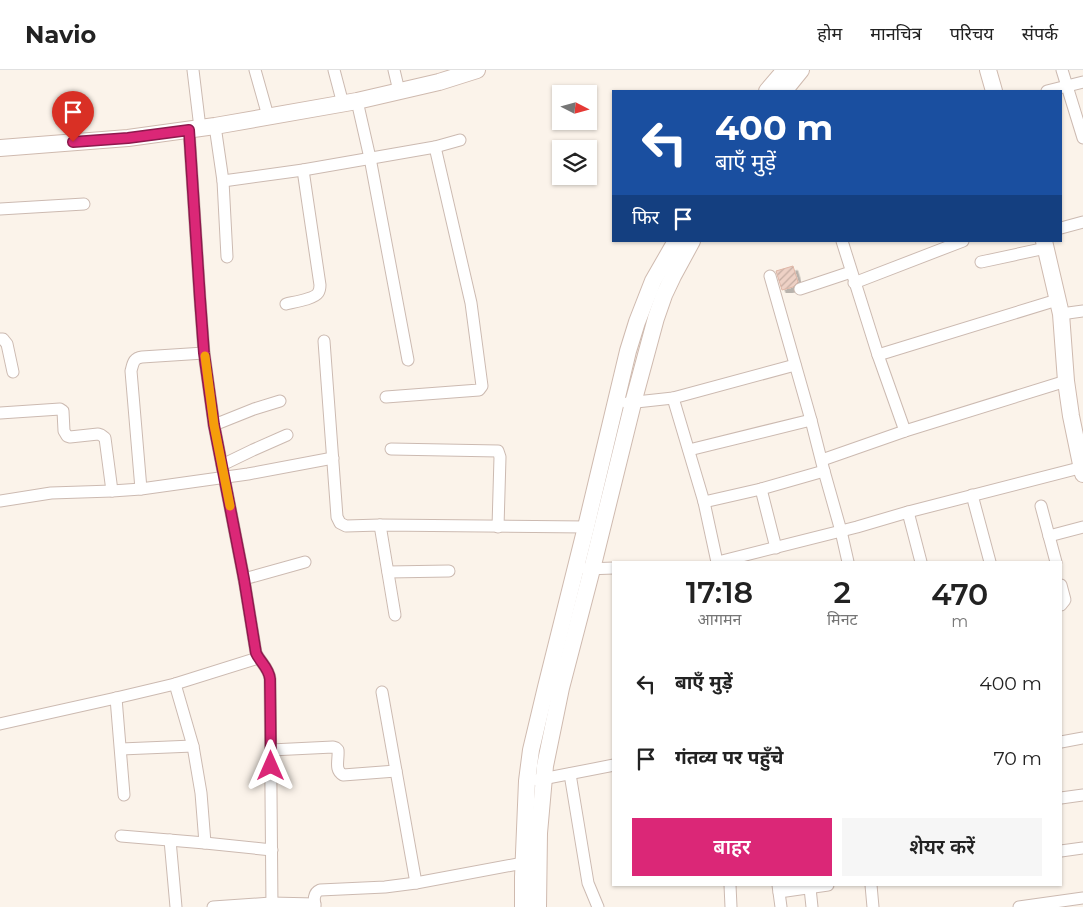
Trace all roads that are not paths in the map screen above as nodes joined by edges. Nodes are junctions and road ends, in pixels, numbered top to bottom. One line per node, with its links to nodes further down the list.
1 (193, 70): 19 (street)
2 (255, 70): 18 (street)
3 (334, 70): 17 (street)
4 (394, 70): 16 (street)
5 (477, 70): 16 (street)
6 (785, 70): 12 (street)
7 (801, 70): 13 (street)
8 (988, 70): 14 (street)
9 (1062, 70): 11 (street)
10 (1083, 82): 11 (street)
11 (1067, 86): 15 (street); 20 (street)
12 (769, 90)
13 (785, 90)
14 (994, 90)
15 (1051, 90)
16 (400, 91): 17 (street)
17 (350, 102): 18 (street); 24 (street)
18 (268, 116): 19 (street)
19 (201, 128): 23 (street); 26 (street); 46 (street)
20 (1083, 138)
21 (460, 140): 22 (street)
22 (435, 147): 24 (street); 52 (street)
23 (0, 148)
24 (370, 158): 25 (street); 48 (street)
25 (303, 170): 26 (street); 41 (street)
26 (223, 181): 36 (street)
27 (84, 204): 28 (street)
28 (0, 209)
29 (1083, 222): 30 (street)
30 (1062, 228)
31 (675, 242): 56 (street)
32 (691, 242): 55 (street)
33 (842, 242): 39 (street)
34 (960, 242): 39 (street)
35 (1045, 244): 37 (street); 42 (street)
36 (227, 257)
37 (981, 262)
38 (770, 276): 49 (street)
39 (853, 277): 40 (street); 47 (street)
40 (800, 290)
41 (286, 304)
42 (1059, 307): 43 (street); 47 (street); 51 (street)
43 (1083, 311)
44 (0, 338): 50 (street)
45 (324, 341): 64 (street)
46 (204, 353): 59 (street); 69 (street)
47 (878, 355): 60 (street)
48 (408, 360)
49 (795, 365): 53 (street); 58 (street)
50 (12, 372)
51 (1066, 382): 60 (street); 67 (street)
52 (386, 397)
53 (673, 398): 55 (street); 63 (street)
54 (280, 401): 59 (street)
55 (633, 403): 56 (street); 91 (street)
56 (615, 404): 79 (street)
57 (0, 414): 71 (street)
58 (811, 420): 63 (street); 66 (street)
59 (214, 425): 65 (street)
60 (905, 431): 66 (street)
61 (287, 435): 65 (street)
62 (391, 449): 78 (street)
63 (689, 450): 74 (street)
64 (333, 458): 68 (street); 77 (street)
65 (222, 465): 68 (street)
66 (823, 466): 70 (street); 81 (street)
67 (1082, 469): 72 (street)
68 (225, 478): 69 (street); 95 (street)
69 (141, 489): 71 (street)
70 (761, 489): 74 (street); 83 (street)
71 (112, 491): 73 (street)
72 (972, 495): 76 (street); 88 (street)
73 (0, 501)
74 (704, 502): 84 (street)
75 (1041, 506): 82 (street)
76 (908, 512): 81 (street); 87 (street)
77 (380, 525): 78 (street); 94 (street)
78 (498, 527): 79 (street)
79 (586, 527): 91 (street)
80 (1083, 527): 82 (street)
81 (842, 531): 83 (street); 86 (street)
82 (1049, 536): 89 (street)
83 (776, 548): 85 (street)
84 (717, 561)
85 (721, 561)
86 (848, 561)
87 (921, 561)
88 (990, 561)
89 (1056, 561)
90 (304, 562): 95 (street)
91 (584, 568): 92 (street); 112 (street); 113 (street)
92 (612, 568)
93 (449, 571): 94 (street)
94 (388, 572): 98 (street)
95 (244, 579): 99 (street)
96 (1062, 590): 97 (street)
97 (1062, 603)
98 (395, 616)
99 (258, 658): 100 (street); 108 (street)
100 (175, 684): 102 (street); 106 (street)
101 (382, 692): 110 (street)
102 (116, 698): 103 (street); 107 (street)
103 (0, 724)
104 (1083, 738): 105 (street)
105 (1062, 742)
106 (193, 746): 107 (street); 119 (street)
107 (121, 749): 114 (street)
108 (271, 750): 110 (street); 121 (street)
109 (612, 765): 111 (street)
110 (396, 771): 124 (street)
111 (570, 774): 112 (street); 137 (street)
112 (544, 779): 113 (street); 136 (street)
113 (527, 781): 123 (street)
114 (124, 795)
115 (1083, 795): 116 (street)
116 (1062, 798)
117 (121, 836): 118 (street)
118 (170, 840): 119 (street); 133 (street)
119 (205, 843): 121 (street)
120 (1083, 848): 122 (street)
121 (272, 850): 131 (street)
122 (1062, 851)
123 (523, 863): 124 (street); 135 (street)
124 (416, 883): 132 (street)
125 (730, 886): 138 (street)
126 (822, 886): 129 (street)
127 (871, 886): 141 (street)
128 (778, 888): 129 (street); 139 (street)
129 (810, 888): 140 (street)
130 (1083, 898): 142 (street)
131 (272, 905): 132 (street); 134 (street)
132 (315, 905)
133 (172, 906)
134 (213, 907)
135 (524, 907)
136 (538, 907)
137 (598, 907)
138 (731, 907)
139 (781, 907)
140 (812, 907)
141 (873, 907)
142 (1019, 907)

